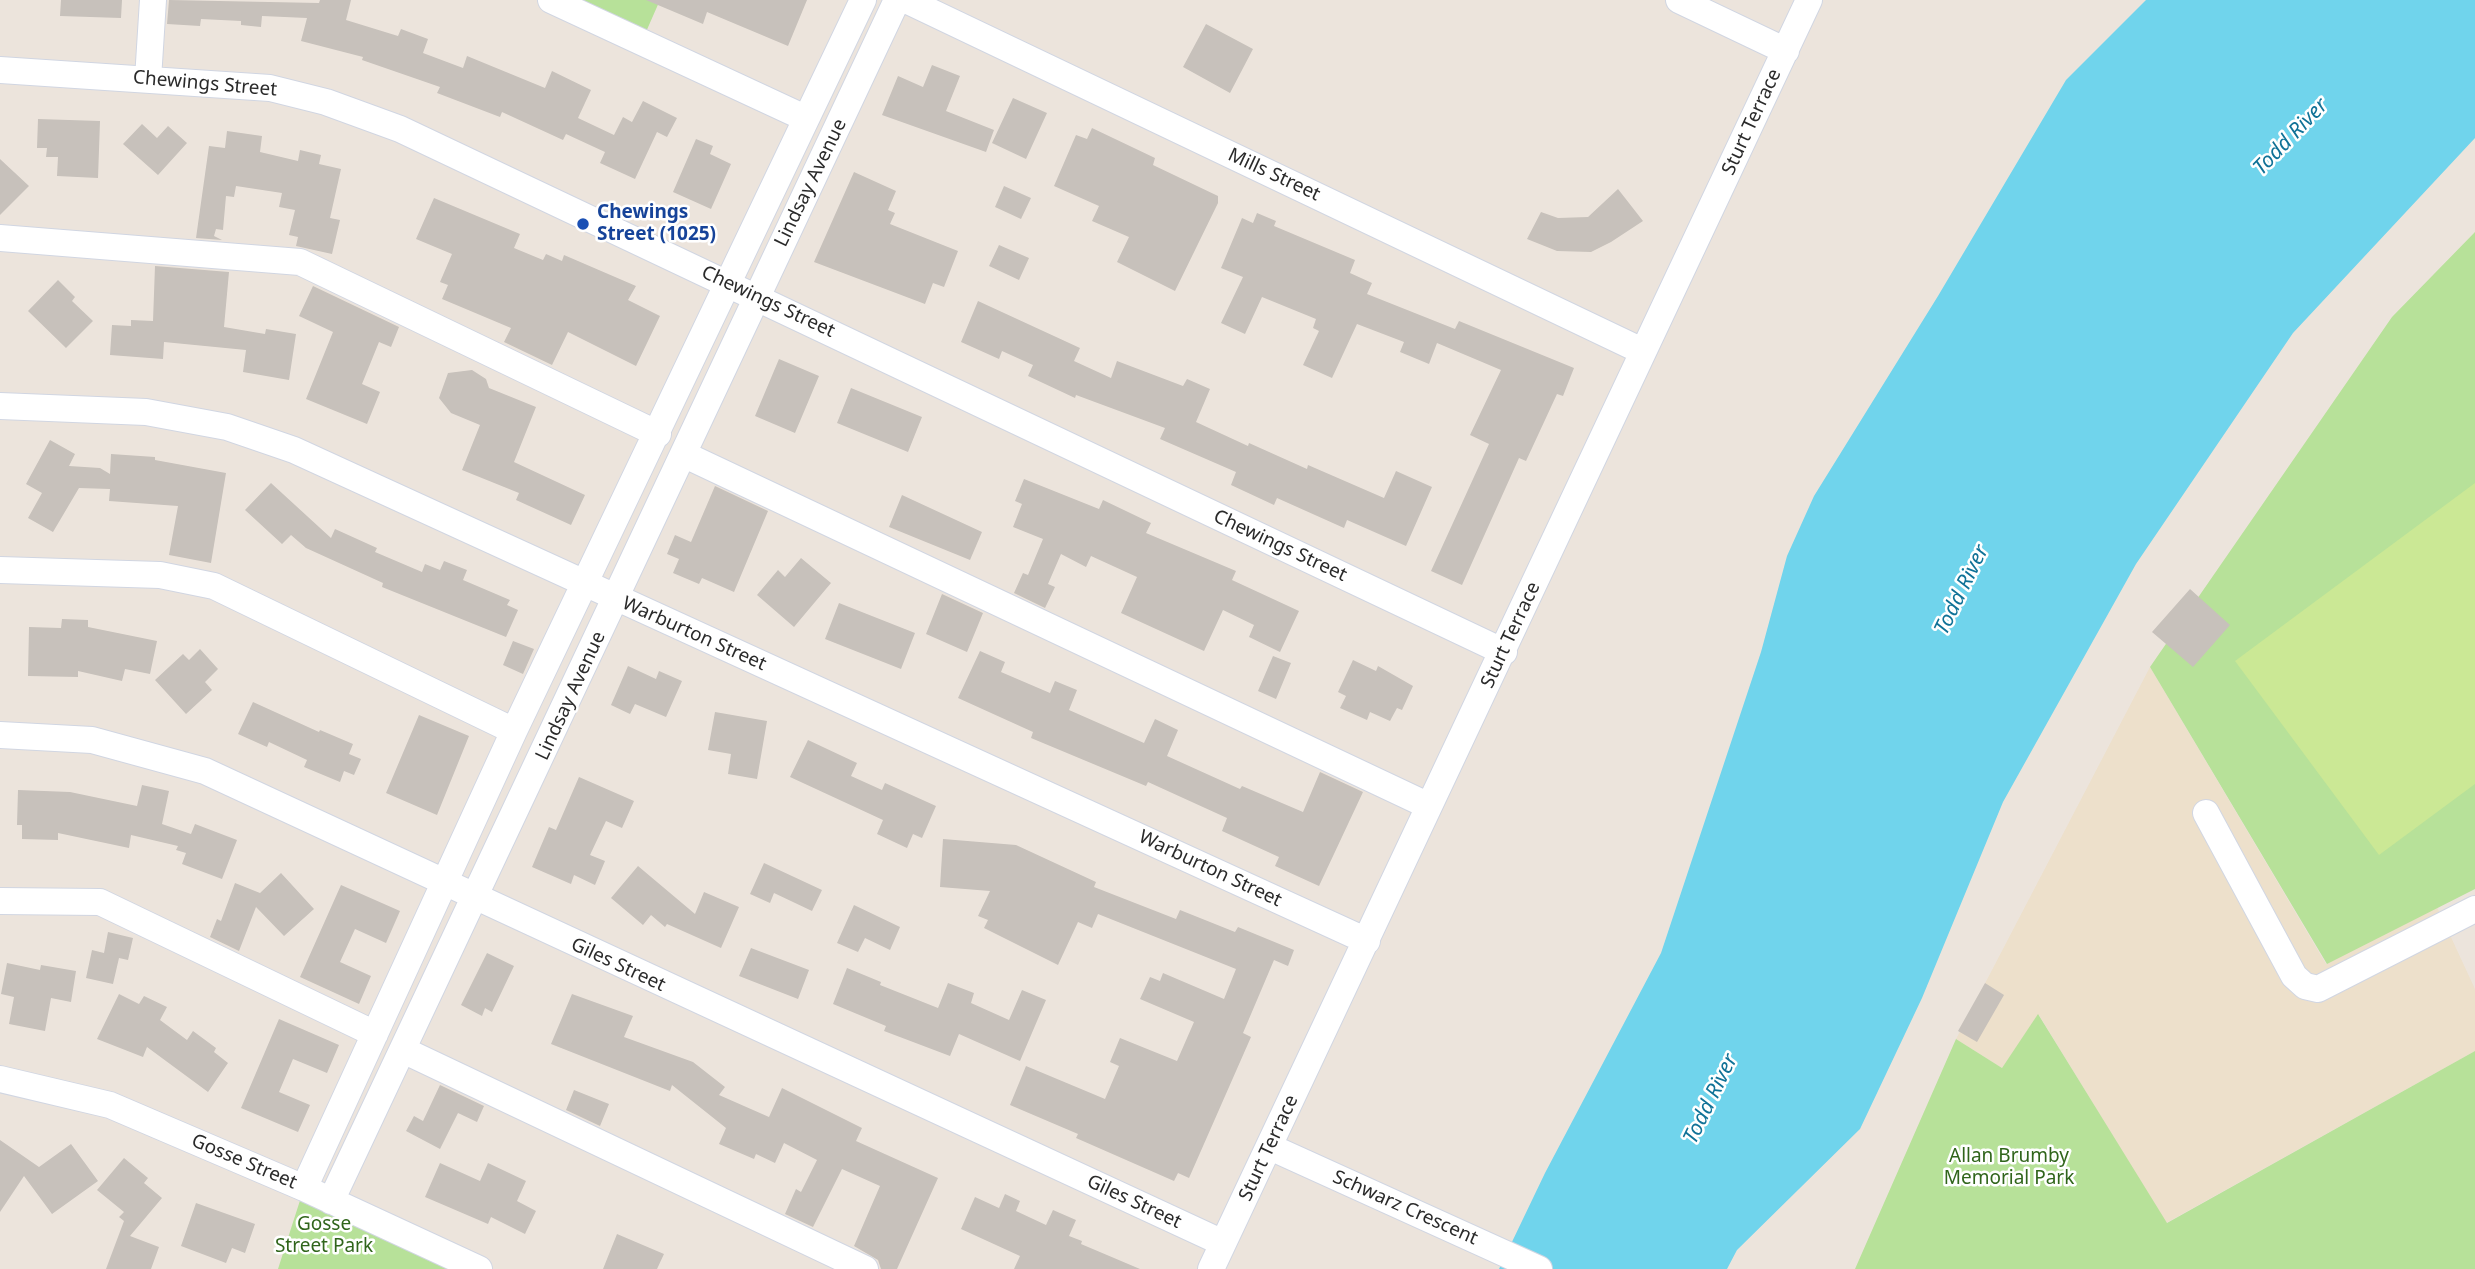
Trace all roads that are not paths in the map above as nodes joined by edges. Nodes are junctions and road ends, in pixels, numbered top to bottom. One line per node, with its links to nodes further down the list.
1 (153, 0): 10 (street)
2 (551, 0): 11 (street)
3 (863, 0): 11 (street, Lindsay Avenue)
4 (897, 0): 14 (street, Lindsay Avenue)
5 (906, 0): 15 (street, Mills Street)
6 (1679, 0): 8 (street)
7 (1809, 0): 8 (street, Sturt Terrace)
8 (1786, 51): 15 (street, Sturt Terrace)
9 (0, 70): 10 (street, Chewings Street)
10 (148, 79): 13 (street, Chewings Street)
11 (805, 118): 13 (street, Lindsay Avenue)
12 (0, 238): 17 (street)
13 (727, 282): 14 (street, Chewings Street); 17 (street, Lindsay Avenue)
14 (756, 296): 18 (street, Lindsay Avenue); 22 (street, Chewings Street)
15 (1642, 351): 22 (street, Sturt Terrace)
16 (0, 406): 20 (street, Warburton Street)
17 (658, 434): 20 (street, Lindsay Avenue)
18 (683, 454): 21 (street, Lindsay Avenue); 25 (street)
19 (0, 570): 23 (street)
20 (585, 585): 21 (street, Warburton Street); 23 (street, Lindsay Avenue)
21 (616, 598): 28 (street, Lindsay Avenue); 31 (street, Warburton Street)
22 (1504, 652): 25 (street, Sturt Terrace)
23 (514, 731): 27 (street, Lindsay Avenue)
24 (0, 735): 27 (street, Giles Street)
25 (1429, 807): 31 (street, Sturt Terrace)
26 (2206, 813): 30 (street)
27 (446, 885): 28 (street, Giles Street); 32 (street, Lindsay Avenue)
28 (476, 900): 33 (street, Lindsay Avenue); 38 (street, Giles Street)
29 (0, 901): 32 (street)
30 (2475, 909)
31 (1367, 941): 35 (street, Sturt Terrace)
32 (374, 1034): 36 (street, Lindsay Avenue)
33 (404, 1050): 37 (street, Lindsay Avenue); 40 (street)
34 (0, 1079): 36 (street, Gosse Street)
35 (1270, 1147): 38 (street, Sturt Terrace); 42 (street, Schwarz Crescent)
36 (304, 1188): 37 (street, Gosse Street)
37 (331, 1201): 39 (street, Gosse Street)
38 (1223, 1243): 41 (street, Sturt Terrace)
39 (479, 1269)
40 (865, 1269)
41 (1211, 1269)
42 (1539, 1269)

